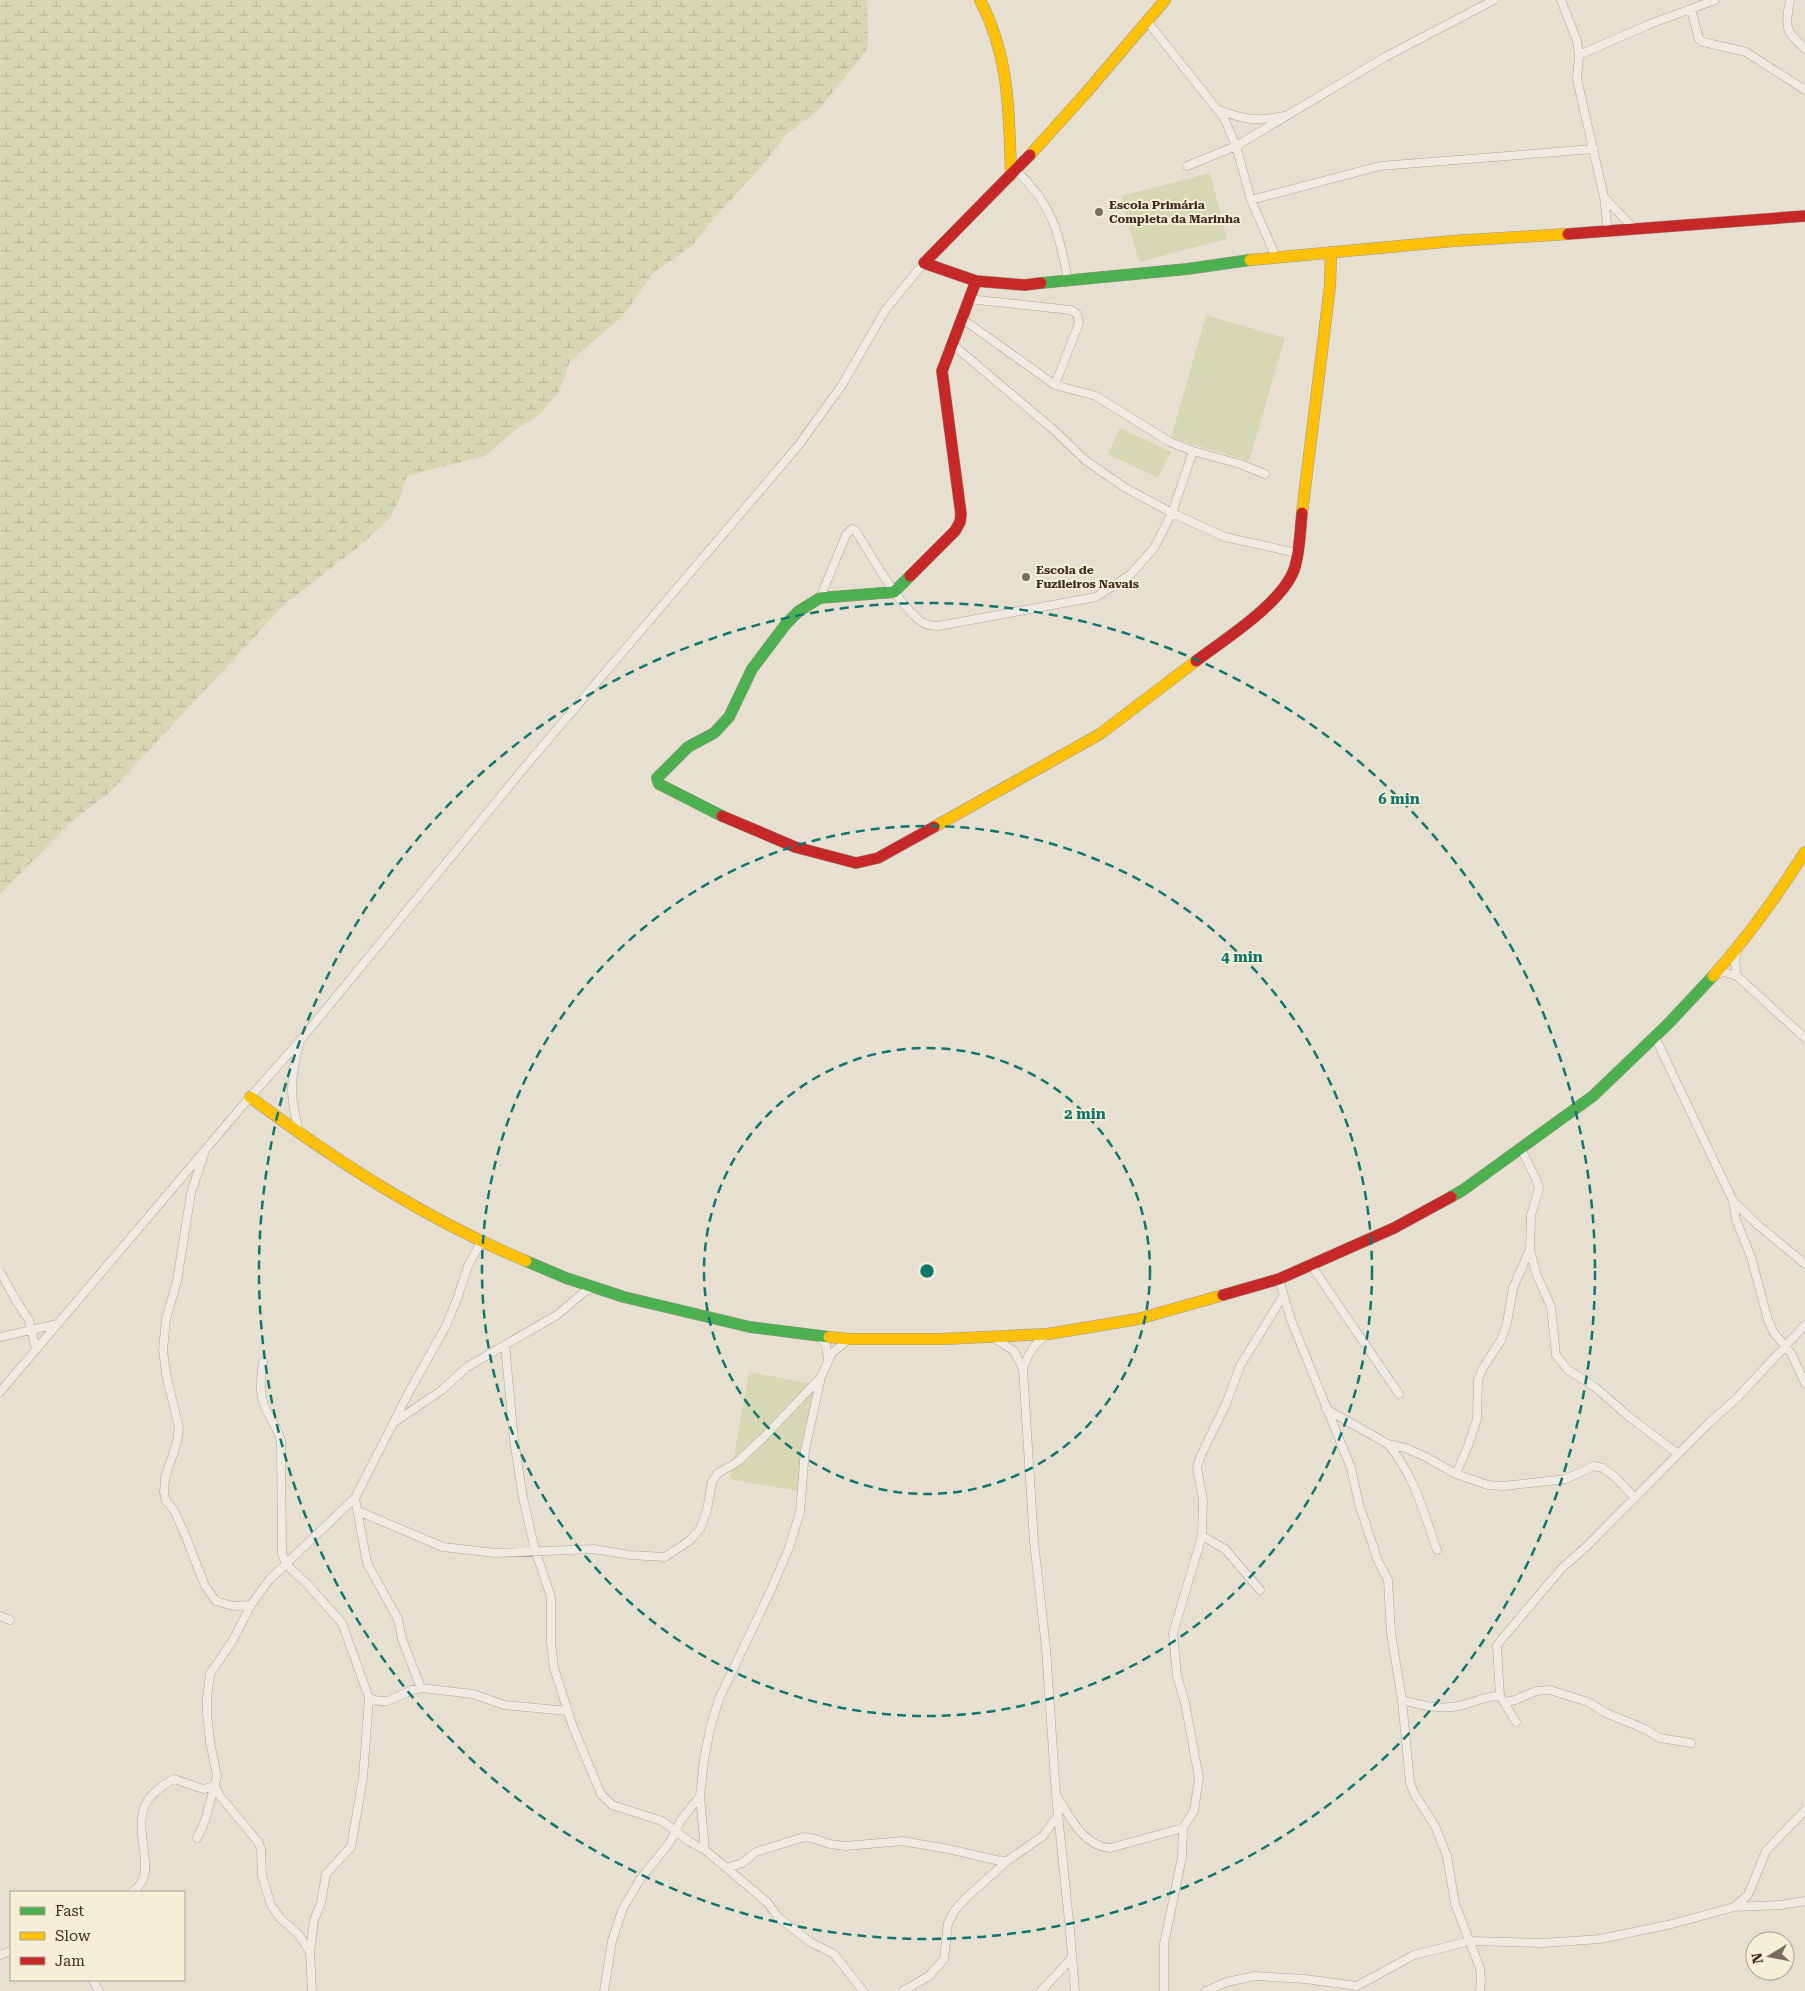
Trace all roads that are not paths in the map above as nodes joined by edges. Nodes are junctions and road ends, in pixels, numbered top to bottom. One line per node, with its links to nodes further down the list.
1 (980, 0): 19 (street)
2 (1165, 0): 10 (street)
3 (1494, 0): 15 (street)
4 (1555, 0): 9 (street)
5 (1561, 0): 9 (street)
6 (1715, 0): 8 (street)
7 (1790, 0): 11 (street)
8 (1691, 9): 12 (street); 13 (street)
9 (1566, 11): 12 (street)
10 (1147, 21): 14 (street); 19 (street)
11 (1805, 49)
12 (1579, 55): 17 (street)
13 (1805, 90)
14 (1217, 109): 15 (street); 16 (street)
15 (1287, 116): 16 (street)
16 (1236, 146): 18 (street); 21 (street)
17 (1594, 149): 20 (street); 21 (street)
18 (1188, 166)
19 (1014, 173): 27 (street); 28 (street)
20 (1604, 197): 23 (street); 24 (street)
21 (1251, 200): 26 (street)
22 (1805, 216): 23 (street)
23 (1635, 230): 24 (street)
24 (1608, 232): 25 (street)
25 (1332, 252): 26 (street); 37 (street)
26 (1276, 257): 28 (street)
27 (924, 263): 29 (street); 46 (street)
28 (1068, 280): 29 (street)
29 (976, 281): 30 (street)
30 (968, 299): 31 (street); 33 (street)
31 (961, 318): 32 (street); 33 (street)
32 (952, 344): 36 (street); 38 (street)
33 (1054, 385): 34 (street)
34 (1193, 451): 35 (street); 36 (street)
35 (1265, 474)
36 (1172, 513): 37 (street); 38 (street)
37 (1297, 553): 39 (street)
38 (894, 592): 39 (street); 39 (street)
39 (820, 598)
40 (1805, 852): 41 (street)
41 (1737, 949): 42 (street); 43 (street)
42 (1715, 974): 43 (street); 44 (street)
43 (1737, 976): 45 (street)
44 (1655, 1037): 49 (street); 51 (street)
45 (1805, 1038)
46 (299, 1042): 47 (street); 48 (street)
47 (250, 1097): 48 (street); 50 (street)
48 (300, 1134): 52 (street)
49 (1521, 1149): 53 (street); 55 (street)
50 (205, 1150): 60 (street); 91 (street)
51 (1734, 1201): 54 (street); 69 (street)
52 (482, 1240): 58 (street); 79 (street)
53 (1530, 1249): 81 (street); 82 (street)
54 (1805, 1264)
55 (1311, 1265): 57 (street); 77 (street)
56 (0, 1272): 62 (street)
57 (1279, 1278): 59 (street); 63 (street)
58 (594, 1287): 64 (street); 68 (street)
59 (1283, 1296): 78 (street); 86 (street)
60 (57, 1324): 62 (street); 70 (street)
61 (1805, 1325): 69 (street)
62 (33, 1330): 65 (street); 70 (street)
63 (1048, 1334): 67 (street); 73 (street)
64 (818, 1335): 66 (street); 71 (street)
65 (0, 1337)
66 (849, 1338): 67 (street); 71 (street)
67 (994, 1338): 73 (street)
68 (505, 1345): 79 (street); 87 (street)
69 (1785, 1345): 75 (street); 81 (street)
70 (36, 1349): 76 (street)
71 (828, 1359): 74 (street)
72 (263, 1362): 89 (street)
73 (1023, 1369): 102 (street)
74 (821, 1377): 87 (street); 103 (street)
75 (1805, 1383)
76 (0, 1392)
77 (1399, 1394)
78 (1326, 1408): 80 (street); 97 (street)
79 (394, 1422): 83 (street)
80 (1388, 1444): 82 (street); 88 (street)
81 (1678, 1454): 84 (street)
82 (1456, 1474): 84 (street)
83 (356, 1498): 85 (street); 89 (street)
84 (1635, 1498): 96 (street)
85 (358, 1511): 87 (street); 94 (street)
86 (1202, 1536): 90 (street); 106 (street)
87 (535, 1550): 98 (street)
88 (1437, 1550)
89 (286, 1564): 91 (street); 95 (street)
90 (1260, 1590)
91 (251, 1605): 101 (street)
92 (0, 1616): 93 (street)
93 (10, 1620)
94 (421, 1688): 95 (street); 98 (street)
95 (369, 1698): 116 (street)
96 (1503, 1699): 97 (street); 99 (street); 100 (street)
97 (1402, 1700): 115 (street)
98 (568, 1711): 107 (street)
99 (1516, 1722)
100 (1691, 1743)
101 (215, 1786): 108 (street); 112 (street); 116 (street)
102 (1056, 1795): 105 (street); 106 (street)
103 (700, 1796): 107 (street); 109 (street)
104 (1805, 1810): 114 (street)
105 (1058, 1815): 110 (street); 117 (street)
106 (1183, 1828): 124 (street)
107 (675, 1832): 109 (street); 119 (street)
108 (197, 1838)
109 (705, 1850): 111 (street)
110 (1008, 1861): 111 (street); 121 (street)
111 (728, 1868): 120 (street)
112 (133, 1891)
113 (1805, 1901): 114 (street)
114 (1734, 1907): 115 (street)
115 (1470, 1941): 125 (street); 126 (street)
116 (310, 1952): 118 (street)
117 (1071, 1959): 122 (street); 123 (street)
118 (312, 1991)
119 (604, 1991)
120 (862, 1991)
121 (904, 1991)
122 (1041, 1991)
123 (1074, 1991)
124 (1164, 1991)
125 (1206, 1991)
126 (1480, 1991)

